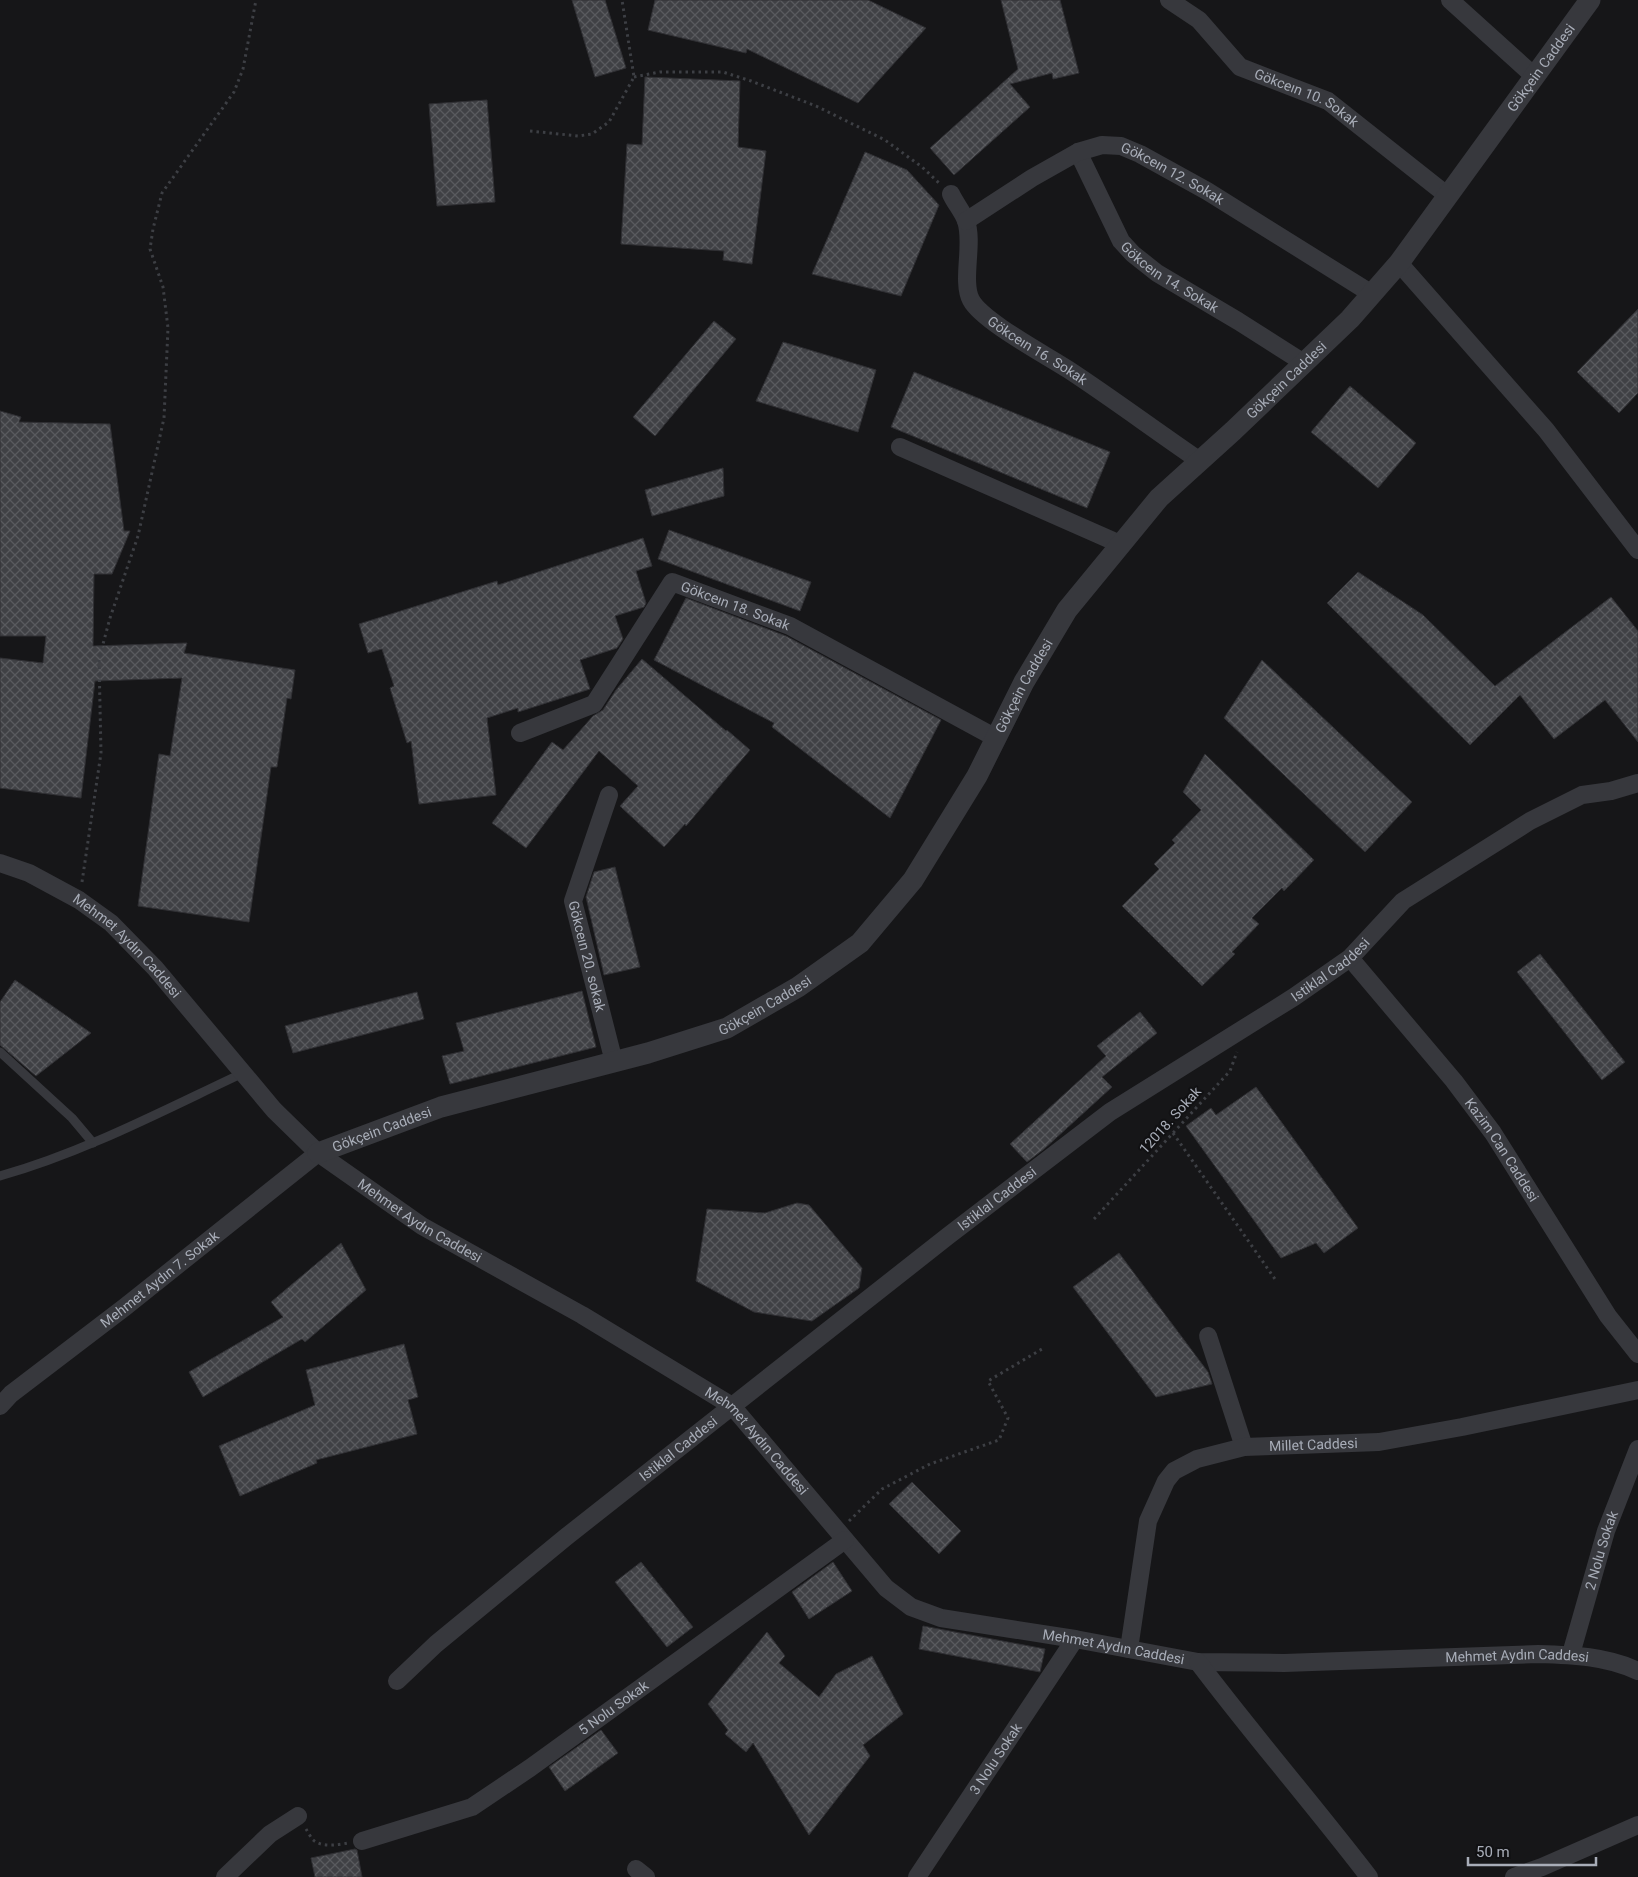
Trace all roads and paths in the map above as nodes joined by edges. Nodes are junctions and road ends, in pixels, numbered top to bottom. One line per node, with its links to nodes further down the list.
1 (256, 0): 25 (path)
2 (622, 0): 7 (path)
3 (1169, 0): 11 (street, Gökceın 10. Sokak)
4 (1450, 0): 6 (street)
5 (1590, 0): 6 (street, Gökçein Caddesi)
6 (1534, 76): 11 (street, Gökçein Caddesi)
7 (634, 77): 8 (path); 10 (path)
8 (530, 131)
9 (1078, 152): 12 (street, Gökceın 12. Sokak); 14 (street, Gökceın 12. Sokak); 15 (street, Gökceın 14. Sokak)
10 (951, 194): 12 (street, Gökceın 16. Sokak)
11 (1448, 196): 13 (street, Gökçein Caddesi)
12 (966, 221): 17 (street, Gökceın 16. Sokak)
13 (1399, 263): 14 (street, Gökçein Caddesi); 19 (street)
14 (1372, 294): 15 (street, Gökçein Caddesi)
15 (1304, 363): 17 (street, Gökçein Caddesi)
16 (900, 447): 18 (street)
17 (1200, 461): 18 (street, Gökçein Caddesi)
18 (1120, 544): 21 (street, Gökçein Caddesi)
19 (1638, 550)
20 (520, 733): 21 (street, Gökceın 18. Sokak)
21 (996, 738): 29 (street, Gökçein Caddesi)
22 (1636, 786): 26 (street, Istiklal Caddesi)
23 (609, 796): 29 (street, Gökceın 20. sokak)
24 (0, 863): 25 (street, Mehmet Aydın Caddesi)
25 (79, 900): 30 (street, Mehmet Aydın Caddesi)
26 (1350, 958): 27 (street, Istiklal Caddesi); 39 (street, Kazim Can Caddesi)
27 (1247, 1026): 31 (path, 12018. Sokak); 42 (street, Istiklal Caddesi)
28 (0, 1052): 32 (lane)
29 (614, 1062): 33 (street, Gökçein Caddesi)
30 (243, 1073): 32 (lane); 33 (street, Mehmet Aydın Caddesi)
31 (1173, 1133): 35 (path, 12018. Sokak); 36 (path)
32 (93, 1143): 34 (lane)
33 (318, 1153): 41 (street, Mehmet Aydın 7. Sokak); 42 (street, Mehmet Aydın Caddesi)
34 (0, 1176)
35 (1094, 1220)
36 (1277, 1282)
37 (1208, 1336): 43 (street)
38 (1042, 1349): 45 (path)
39 (1638, 1354)
40 (1638, 1390): 43 (street, Millet Caddesi)
41 (0, 1406)
42 (732, 1406): 45 (street, Mehmet Aydın Caddesi); 51 (street, Istiklal Caddesi)
43 (1244, 1447): 47 (street, Millet Caddesi)
44 (1638, 1449): 48 (street, 2 Nolu Sokak)
45 (842, 1536): 46 (street, Mehmet Aydın Caddesi); 54 (street, 5 Nolu Sokak)
46 (1075, 1639): 47 (street, Mehmet Aydın Caddesi); 57 (street, 3 Nolu Sokak)
47 (1129, 1649): 49 (street, Mehmet Aydın Caddesi)
48 (1571, 1654): 49 (street, Mehmet Aydın Caddesi); 50 (street, Mehmet Aydın Caddesi)
49 (1198, 1662): 58 (street)
50 (1638, 1671)
51 (397, 1681)
52 (298, 1816): 54 (path); 56 (street)
53 (1638, 1825): 55 (street)
54 (362, 1841)
55 (1546, 1872): 59 (street)
56 (225, 1877)
57 (918, 1877)
58 (1369, 1877)
59 (1514, 1877)

